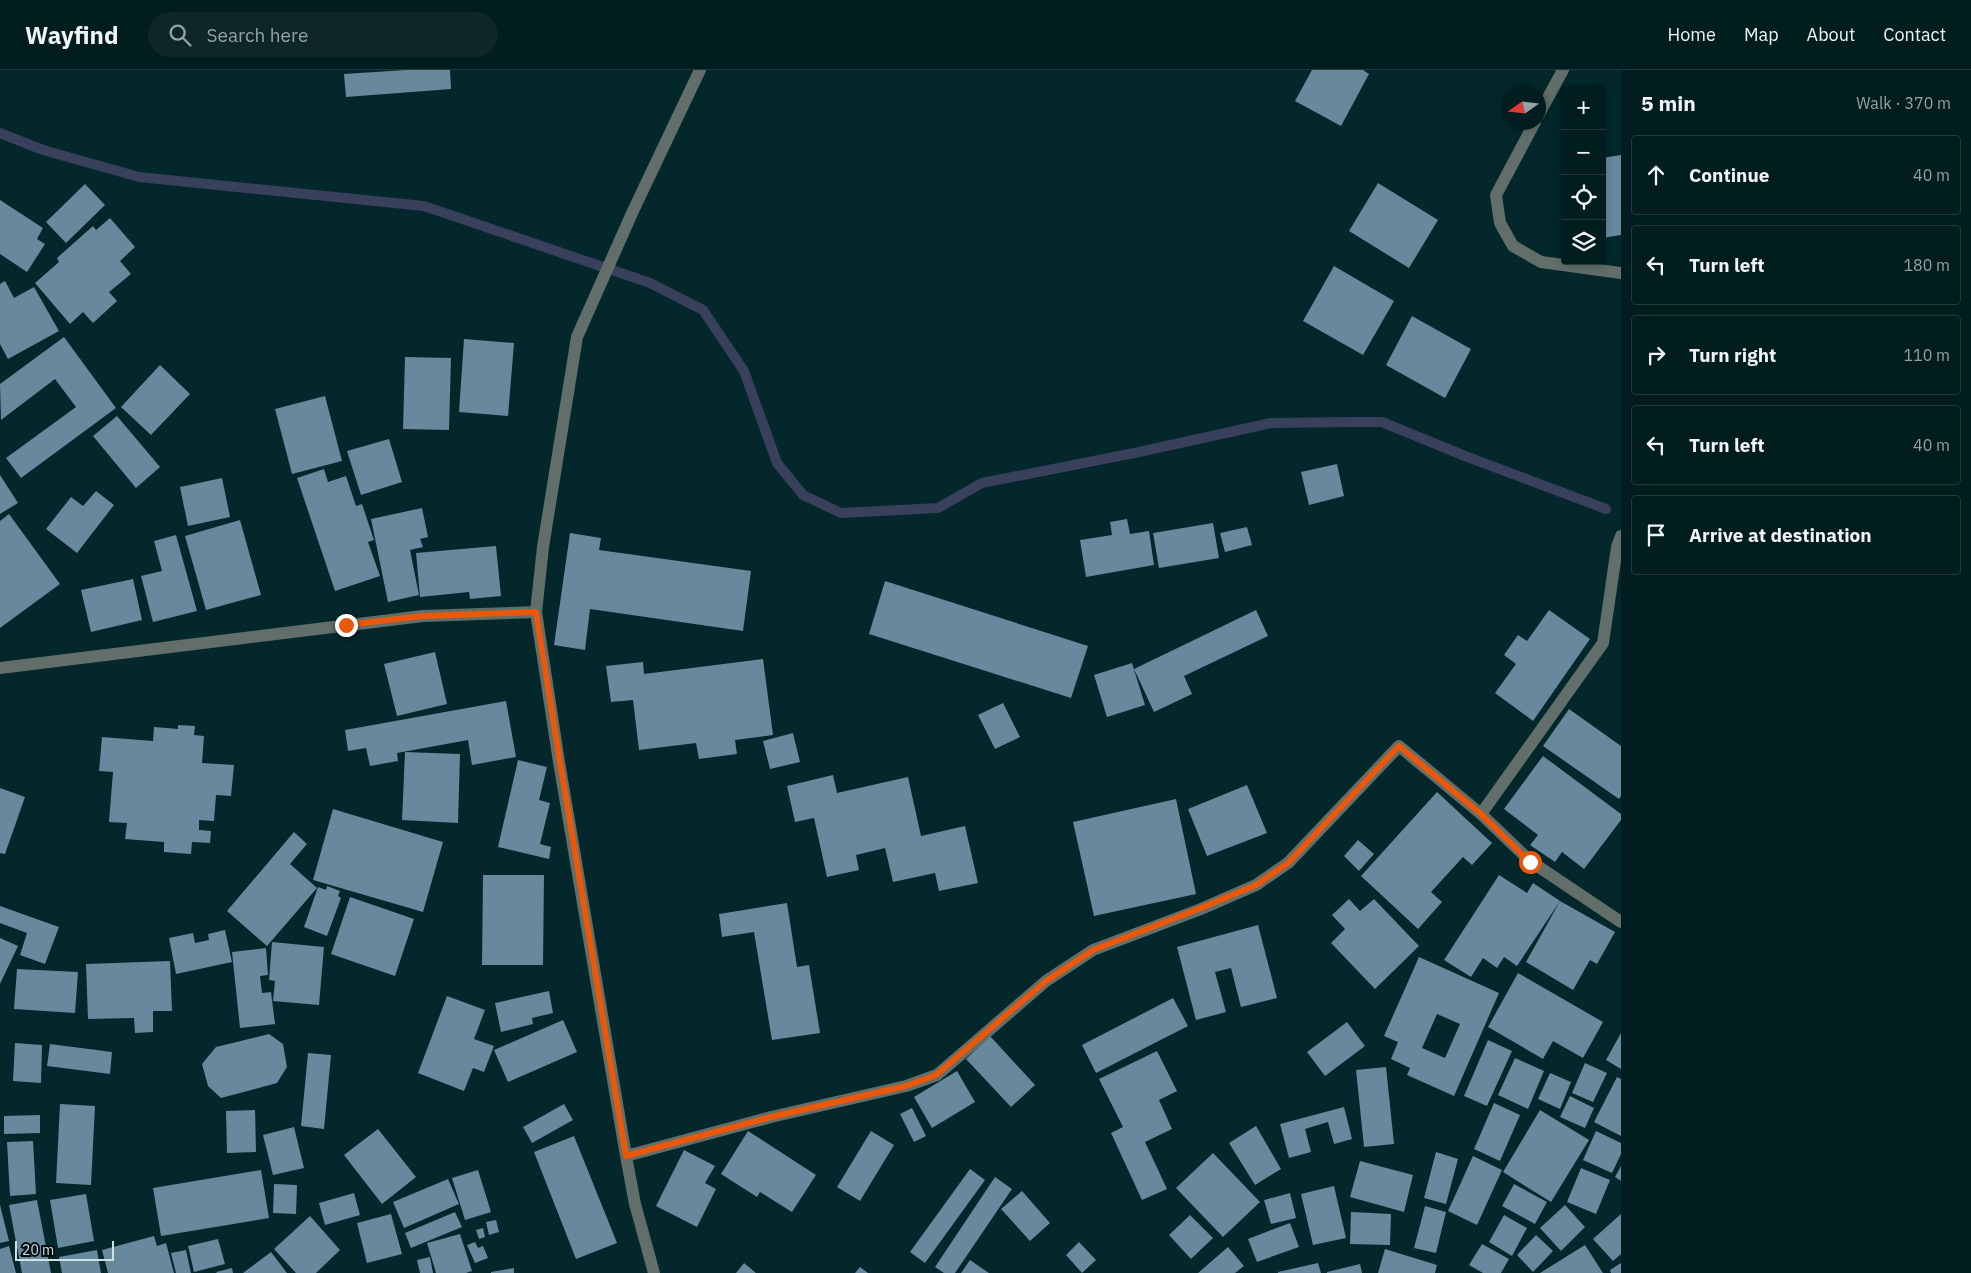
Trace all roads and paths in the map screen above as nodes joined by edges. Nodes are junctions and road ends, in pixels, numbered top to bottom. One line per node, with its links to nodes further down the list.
1 (700, 70): 7 (street)
2 (1563, 70): 3 (street)
3 (1546, 101)
4 (1531, 130): 5 (street)
5 (1621, 272)
6 (1621, 536): 9 (street)
7 (536, 612): 8 (street); 11 (street)
8 (0, 668)
9 (1481, 814): 10 (street); 11 (street)
10 (1621, 922)
11 (626, 1156): 12 (street)
12 (654, 1273)

